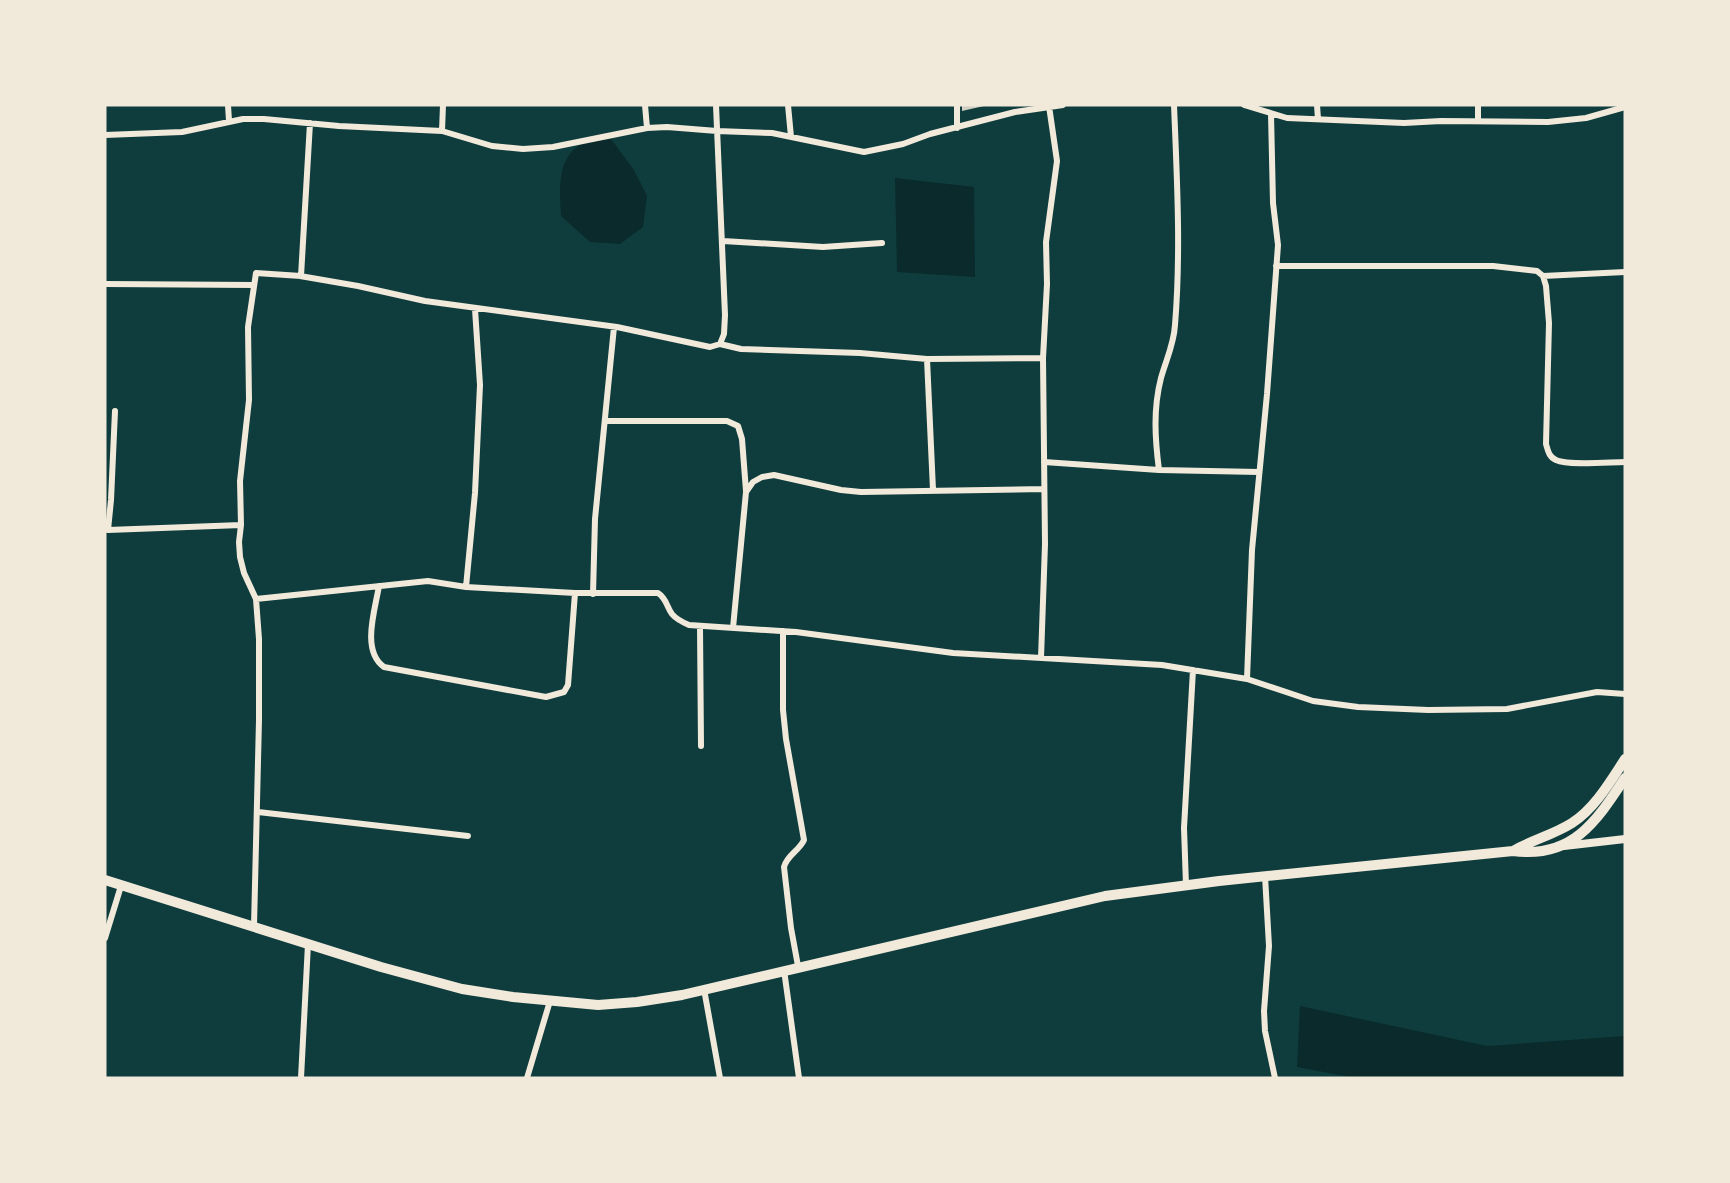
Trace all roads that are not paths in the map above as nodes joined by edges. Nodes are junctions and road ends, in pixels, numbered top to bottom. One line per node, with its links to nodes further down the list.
1 (228, 105): 16 (street)
2 (443, 105): 21 (street)
3 (645, 105): 19 (street)
4 (716, 105): 22 (street)
5 (789, 105): 24 (street)
6 (957, 105): 20 (street)
7 (1063, 105): 12 (street)
8 (1174, 105): 42 (street)
9 (1244, 105): 14 (street)
10 (1317, 105): 15 (street)
11 (1478, 105): 17 (street)
12 (1049, 106): 20 (street); 36 (street)
13 (1625, 106): 17 (street)
14 (1271, 114): 15 (street); 27 (street)
15 (1318, 119): 17 (street)
16 (229, 121): 18 (street); 23 (street)
17 (1478, 121)
18 (310, 123): 21 (street); 29 (street)
19 (647, 128): 21 (street); 22 (street)
20 (957, 128): 24 (street)
21 (442, 131)
22 (717, 131): 24 (street); 25 (street)
23 (105, 135)
24 (791, 137)
25 (723, 241): 26 (street); 35 (street)
26 (882, 243)
27 (1276, 266): 30 (street); 43 (street)
28 (1625, 272): 30 (street)
29 (300, 276): 32 (street); 33 (street)
30 (1543, 276): 41 (street)
31 (105, 284): 32 (street)
32 (254, 285): 47 (street)
33 (475, 309): 34 (street); 50 (street)
34 (614, 327): 35 (street); 39 (street)
35 (720, 344): 37 (street)
36 (1043, 358): 37 (street); 40 (street)
37 (927, 359): 45 (street)
38 (115, 411): 48 (street)
39 (604, 421): 46 (street); 52 (street)
40 (1044, 462): 42 (street); 44 (street)
41 (1625, 462)
42 (1159, 470): 43 (street)
43 (1258, 472): 59 (street)
44 (1044, 489): 45 (street); 57 (street)
45 (933, 490): 46 (street)
46 (746, 492): 55 (street)
47 (241, 525): 48 (street); 53 (street)
48 (106, 529)
49 (379, 586): 50 (street); 51 (street); 53 (street)
50 (466, 587): 51 (street)
51 (575, 593): 52 (street)
52 (592, 594): 54 (street)
53 (256, 599): 64 (street)
54 (700, 627): 55 (street); 61 (street)
55 (733, 628): 56 (street)
56 (783, 631): 57 (street); 76 (street)
57 (1041, 658): 58 (street)
58 (1193, 670): 59 (street); 71 (street)
59 (1247, 679): 60 (street)
60 (1625, 694)
61 (700, 746)
62 (1625, 759): 68 (main road)
63 (1625, 778): 67 (main road)
64 (258, 812): 65 (street); 73 (street)
65 (468, 836)
66 (1625, 839): 67 (street)
67 (1561, 846): 68 (main road)
68 (1513, 851): 69 (main road)
69 (1265, 876): 71 (main road); 84 (street)
70 (105, 880): 72 (main road)
71 (1186, 885): 76 (main road)
72 (121, 886): 73 (main road); 74 (street)
73 (254, 926): 75 (main road)
74 (105, 938)
75 (308, 944): 79 (main road); 80 (street)
76 (798, 966): 77 (main road)
77 (784, 970): 78 (main road); 83 (street)
78 (704, 989): 79 (main road); 82 (street)
79 (550, 1001): 81 (street)
80 (301, 1078)
81 (527, 1078)
82 (720, 1078)
83 (799, 1078)
84 (1275, 1078)

